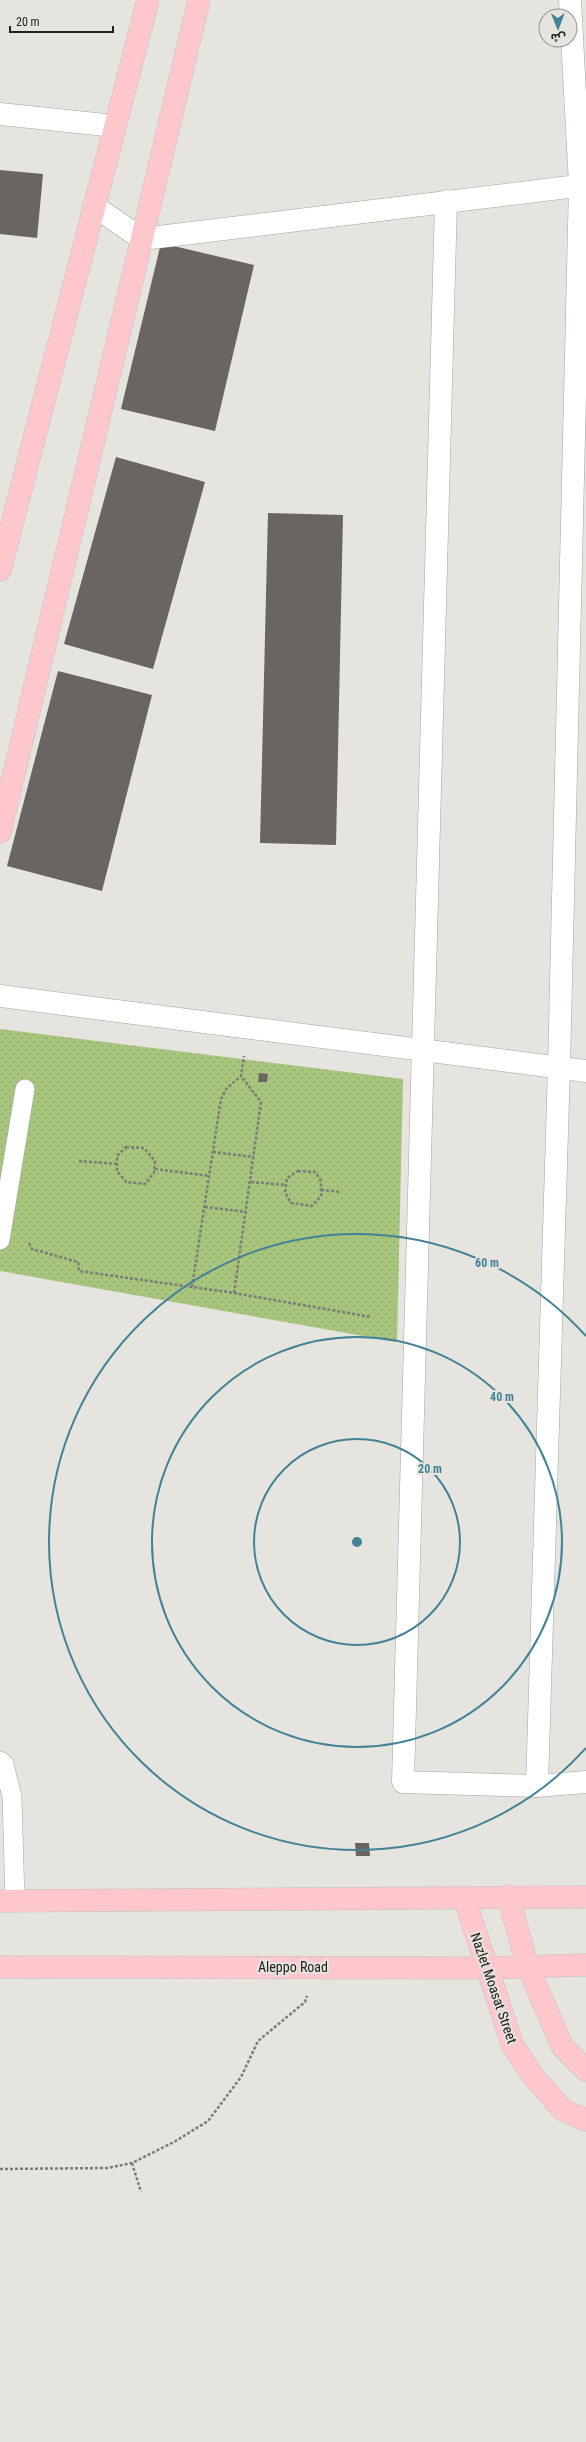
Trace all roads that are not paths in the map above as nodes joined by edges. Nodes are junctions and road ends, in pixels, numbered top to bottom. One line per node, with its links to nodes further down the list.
1 (148, 0): 5 (main road)
2 (199, 0): 9 (main road)
3 (570, 0): 6 (street)
4 (0, 114): 5 (street)
5 (115, 126): 8 (main road)
6 (583, 185): 7 (street); 14 (street)
7 (446, 201): 9 (street); 13 (street)
8 (94, 206): 9 (street); 10 (main road)
9 (142, 239): 11 (main road)
10 (0, 570)
11 (0, 832)
12 (0, 996): 13 (street)
13 (422, 1050): 14 (street); 20 (street)
14 (559, 1067): 15 (street); 20 (street)
15 (586, 1071)
16 (25, 1089): 17 (lane)
17 (0, 1238)
18 (0, 1761): 21 (lane)
19 (586, 1782): 20 (street)
20 (537, 1786)
21 (7, 1829): 25 (lane)
22 (508, 1896): 23 (main road); 24 (main road); 28 (main road)
23 (464, 1897): 25 (main road); 29 (main road, Nazlet Moasat Street)
24 (586, 1897)
25 (7, 1901)
26 (586, 1965): 28 (main road, Aleppo Road)
27 (0, 1967): 29 (main road, Aleppo Road)
28 (528, 1967): 29 (main road, Aleppo Road); 30 (main road)
29 (486, 1968): 31 (main road, Nazlet Moasat Street)
30 (586, 2070)
31 (586, 2120)

